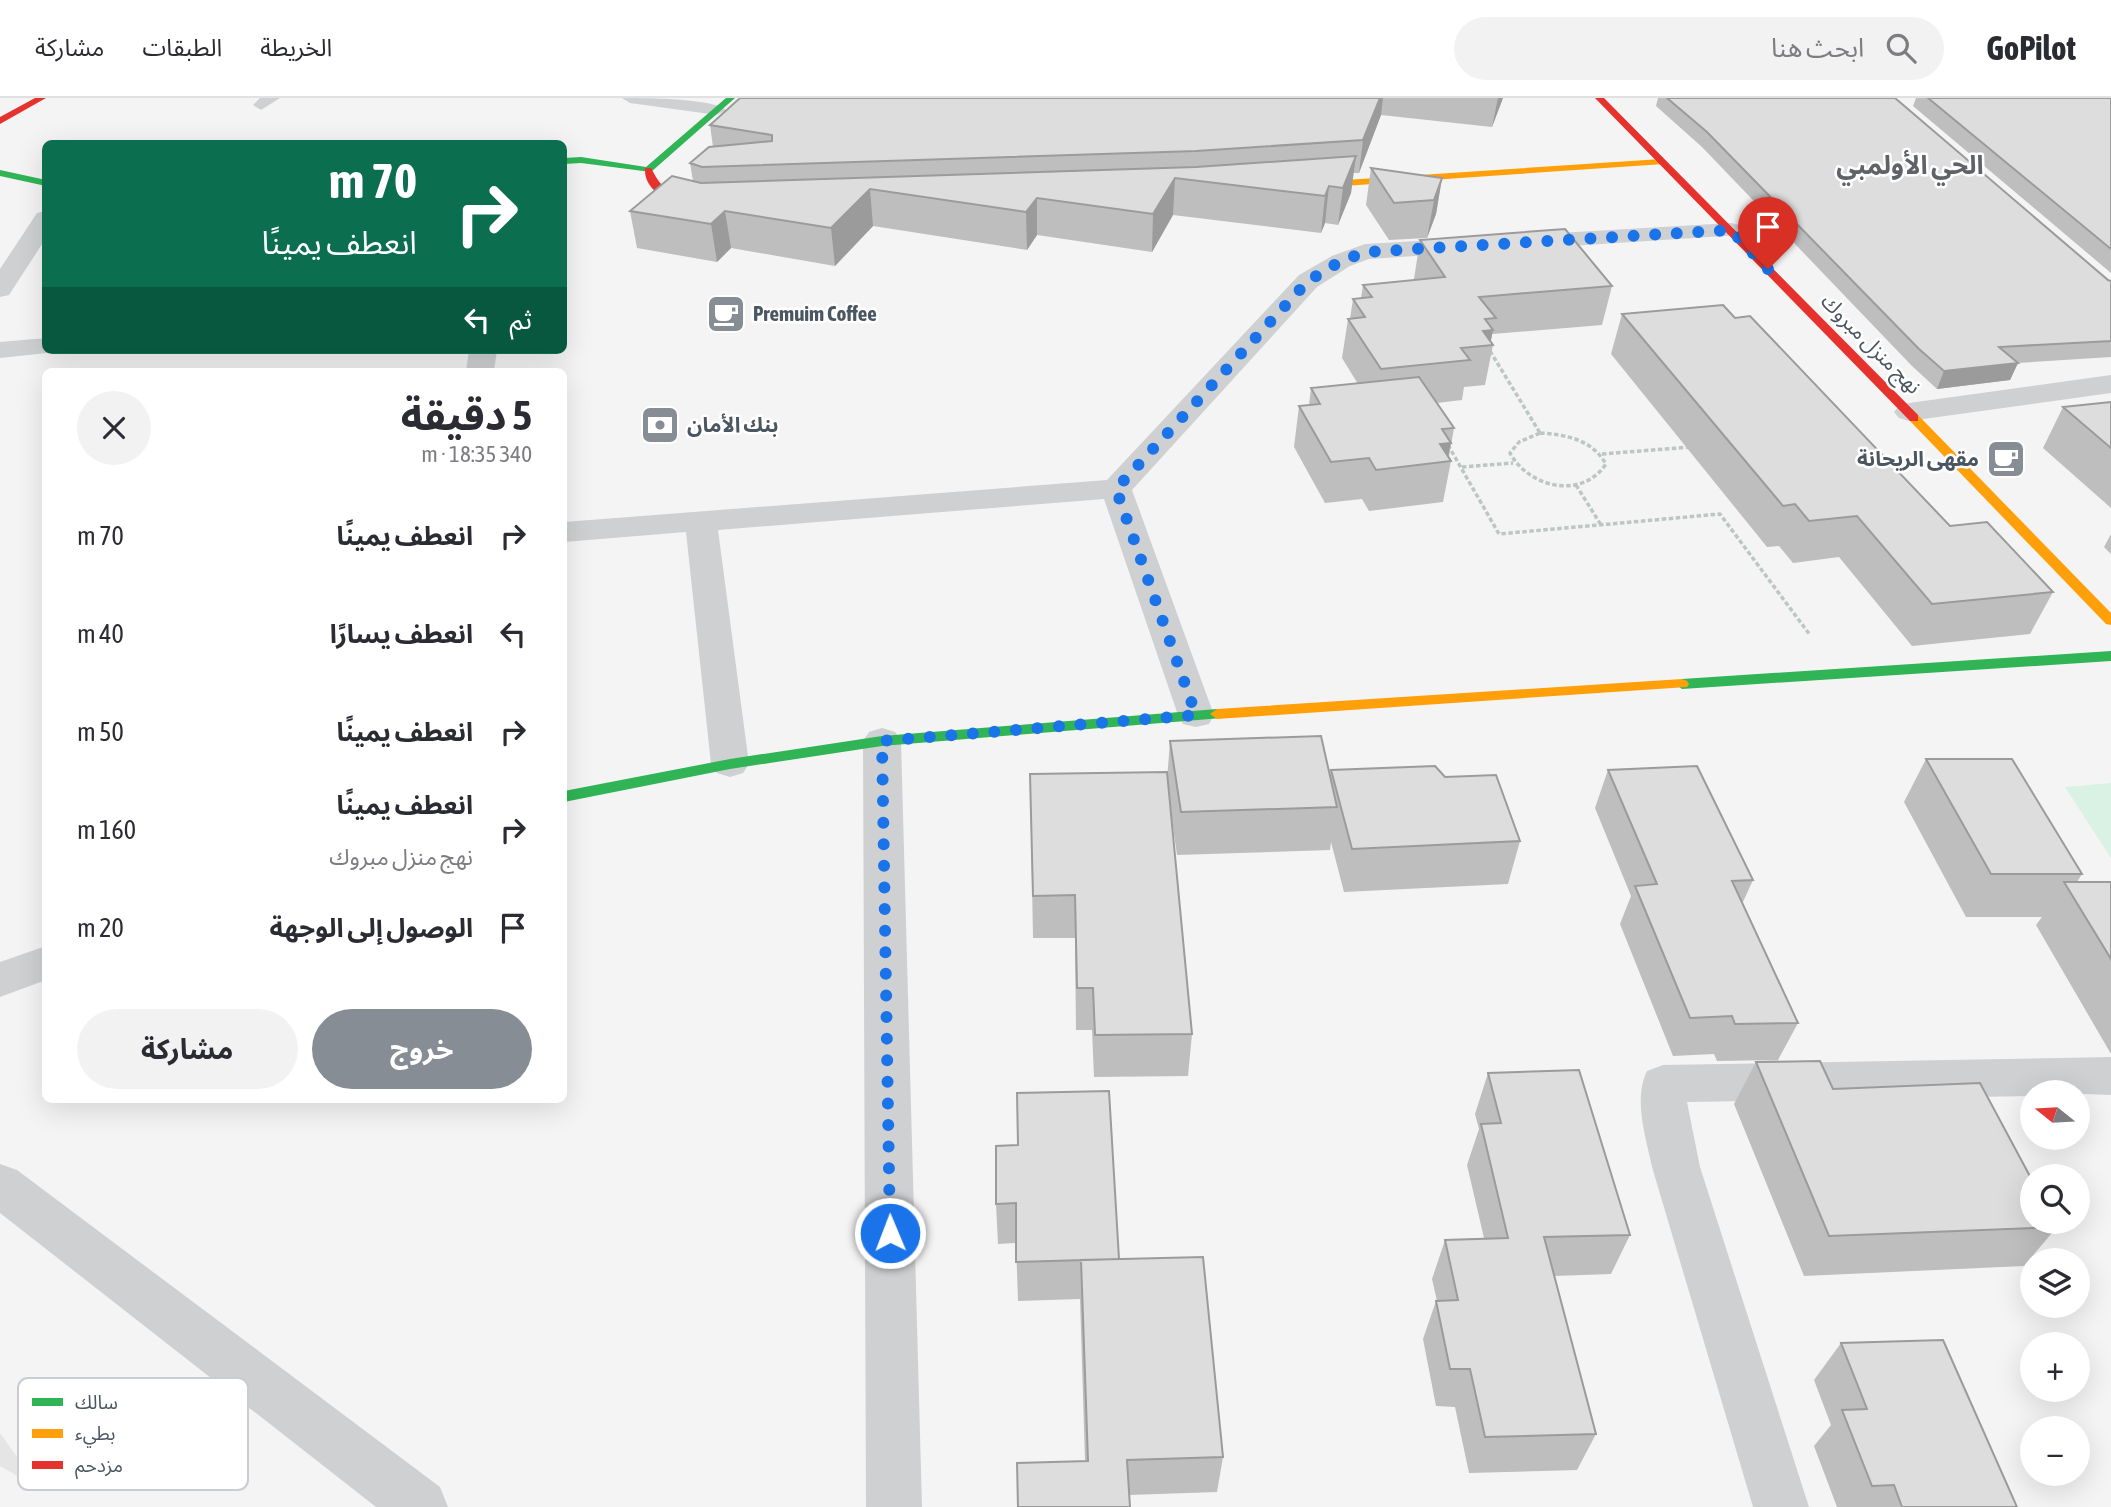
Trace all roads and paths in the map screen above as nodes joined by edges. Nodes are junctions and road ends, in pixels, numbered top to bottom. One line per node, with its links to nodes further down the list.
1 (42, 98): 6 (street)
2 (630, 98): 5 (lane)
3 (731, 98): 5 (street)
4 (1599, 98): 8 (street, نهج منزل مبروك)
5 (717, 110): 9 (street)
6 (0, 121)
7 (567, 161): 9 (street)
8 (1661, 162): 12 (street); 15 (street, نهج منزل مبروك)
9 (648, 170): 13 (street)
10 (0, 173): 11 (street)
11 (42, 182)
12 (1287, 187)
13 (721, 209)
14 (42, 224): 16 (street)
15 (1731, 230): 21 (street, نهج منزل مبروك); 29 (street)
16 (0, 289)
17 (1484, 342): 22 (path)
18 (42, 346): 19 (street)
19 (0, 350)
20 (2111, 384): 21 (street)
21 (1909, 412): 33 (street, نهج منزل مبروك)
22 (1541, 433): 25 (path); 26 (path)
23 (1443, 435): 27 (path)
24 (1696, 447): 25 (path)
25 (1602, 454): 28 (path)
26 (1513, 463): 27 (path); 28 (path)
27 (1461, 467): 31 (path)
28 (1576, 485): 31 (path)
29 (1116, 489): 30 (street); 36 (street)
30 (701, 521): 32 (street); 38 (street)
31 (1601, 525): 35 (path)
32 (567, 532)
33 (2111, 621)
34 (2111, 656): 35 (street)
35 (1840, 675): 36 (street)
36 (1196, 715): 37 (street)
37 (882, 741): 38 (street); 45 (street)
38 (730, 764): 39 (street)
39 (567, 796)
40 (42, 964): 41 (street)
41 (0, 980)
42 (2111, 1076): 46 (street)
43 (0, 1185): 44 (street)
44 (420, 1507)
45 (894, 1507)
46 (1781, 1507)

